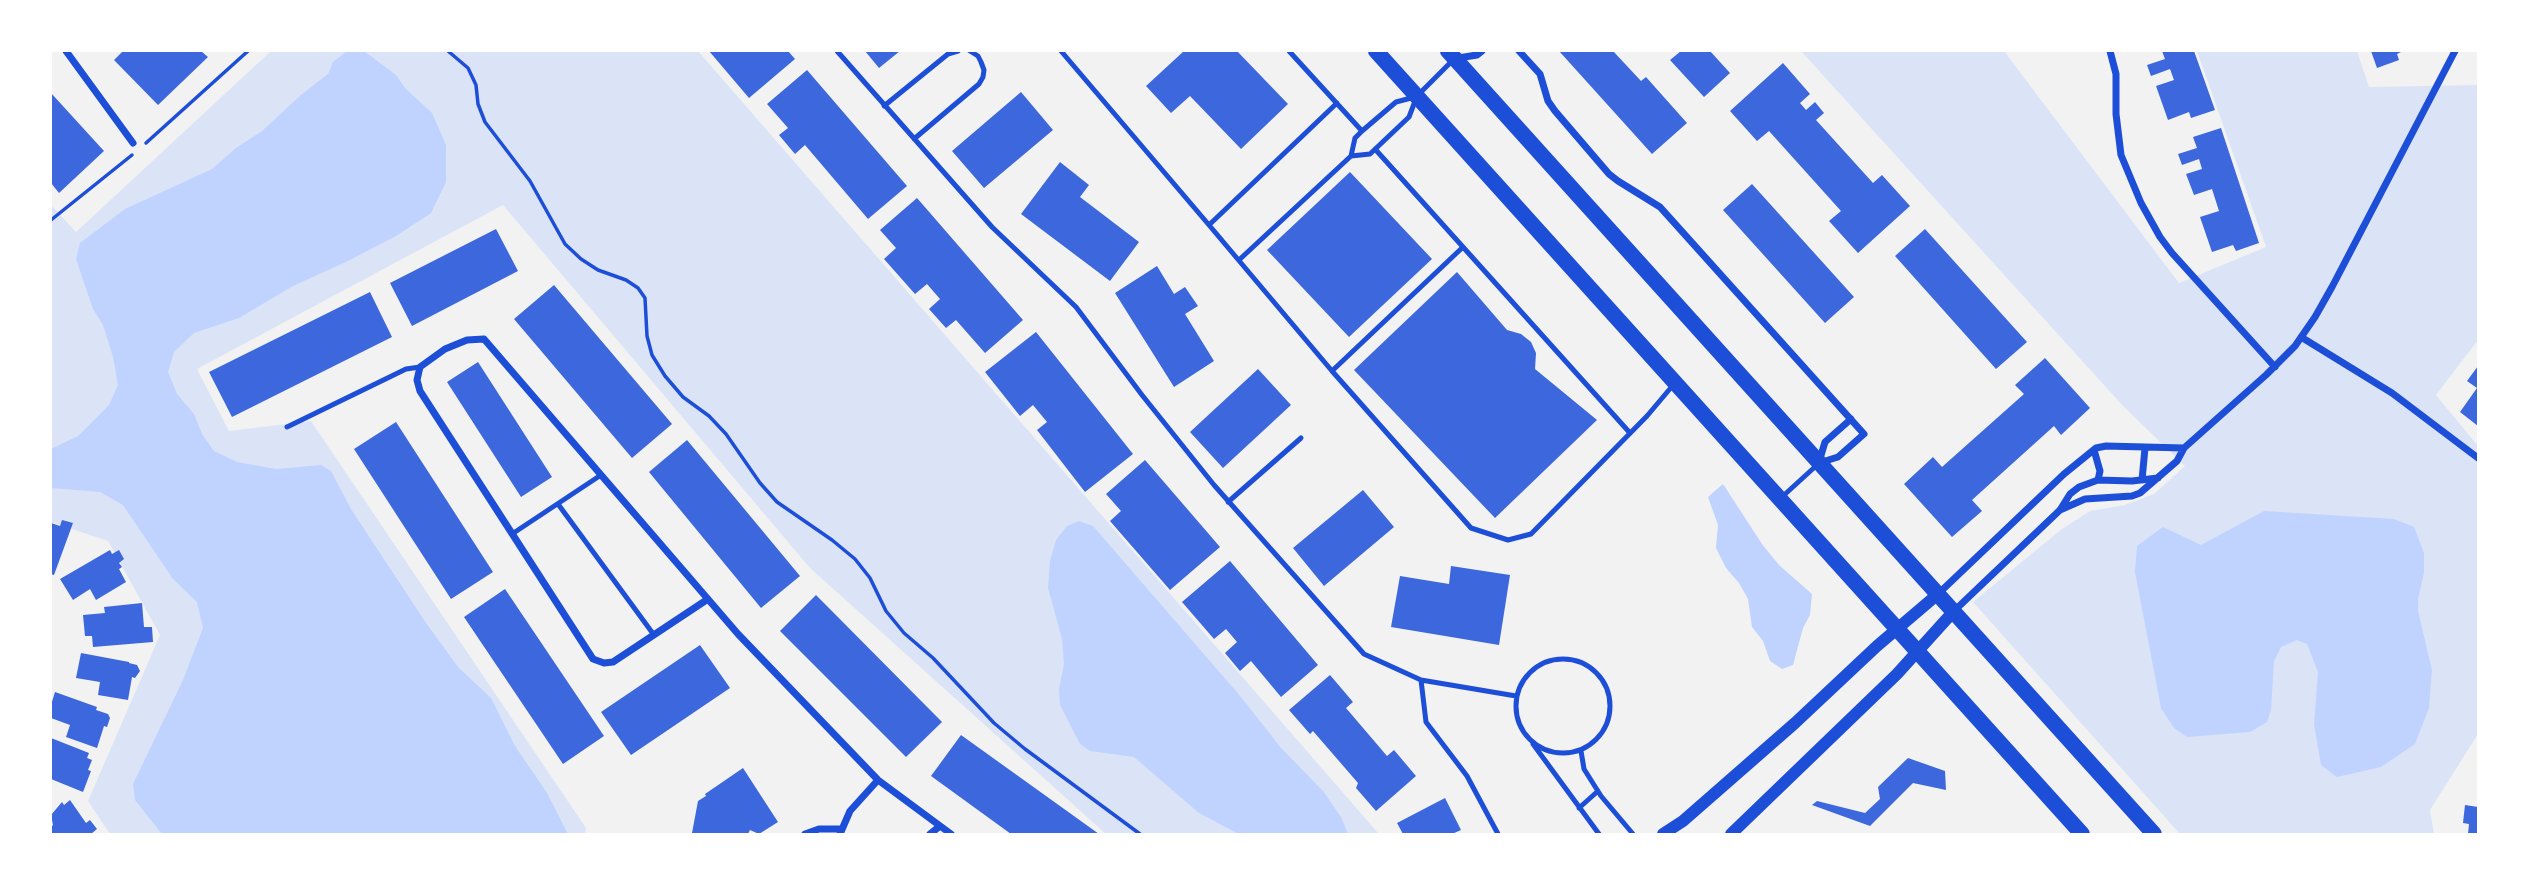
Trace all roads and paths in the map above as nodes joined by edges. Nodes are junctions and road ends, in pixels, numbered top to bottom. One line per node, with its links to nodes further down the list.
1 (66, 51): 20 (street)
2 (248, 51): 23 (path)
3 (448, 51): 68 (path)
4 (837, 51): 17 (lane)
5 (958, 51): 17 (lane)
6 (970, 51): 19 (lane)
7 (1061, 51): 24 (lane)
8 (1289, 51): 16 (lane)
9 (1376, 51): 15 (main road)
10 (1482, 51): 14 (street)
11 (1519, 51): 32 (street)
12 (2110, 51): 29 (street)
13 (2455, 51): 27 (street)
14 (1453, 53): 15 (lane); 40 (main road)
15 (1417, 96): 18 (lane); 21 (lane); 31 (main road)
16 (1337, 103): 18 (lane); 24 (lane)
17 (884, 106): 19 (lane)
18 (1362, 131): 22 (lane)
19 (914, 139): 46 (lane)
20 (133, 143)
21 (1375, 149): 22 (lane); 25 (lane)
22 (1351, 156): 26 (lane)
23 (51, 220)
24 (1209, 225): 26 (lane)
25 (1463, 247): 30 (lane); 34 (lane)
26 (1239, 260): 30 (lane)
27 (2301, 337): 29 (street); 39 (street)
28 (421, 367): 33 (lane); 41 (street); 49 (street)
29 (2275, 367): 37 (street)
30 (1332, 371): 34 (lane)
31 (1675, 382): 34 (lane); 45 (main road)
32 (1851, 419): 40 (street); 40 (street)
33 (287, 427)
34 (1630, 433)
35 (1301, 438): 46 (lane)
36 (2145, 448): 37 (street); 38 (street); 44 (street)
37 (2184, 448): 42 (street)
38 (2094, 450): 43 (street); 50 (street)
39 (2478, 458)
40 (1819, 463): 45 (lane); 50 (main road)
41 (601, 475): 47 (lane); 51 (street)
42 (2159, 478): 44 (street); 48 (street)
43 (2098, 480): 44 (street); 48 (street)
44 (2142, 480)
45 (1780, 498): 53 (main road)
46 (1228, 502): 56 (lane)
47 (558, 504): 49 (lane); 54 (lane)
48 (2060, 510): 52 (street)
49 (512, 534): 54 (street)
50 (1938, 594): 52 (main road); 53 (street)
51 (708, 599): 54 (street); 60 (street)
52 (1953, 612): 55 (street); 75 (main road)
53 (1896, 629): 55 (main road); 72 (street)
54 (654, 635)
55 (1916, 652): 73 (street); 74 (main road)
56 (1421, 680): 57 (lane); 69 (lane)
57 (1516, 696): 58 (lane); 59 (lane)
58 (1531, 742): 59 (lane); 62 (lane)
59 (1581, 751): 61 (lane)
60 (878, 779): 63 (street); 64 (street)
61 (1598, 791): 62 (lane); 71 (lane)
62 (1579, 808): 70 (lane)
63 (940, 826): 66 (street); 67 (street)
64 (841, 832): 65 (street)
65 (806, 834)
66 (930, 834)
67 (951, 834)
68 (1140, 834)
69 (1498, 834)
70 (1599, 834)
71 (1633, 834)
72 (1663, 834)
73 (1731, 834)
74 (2080, 834)
75 (2154, 834)

